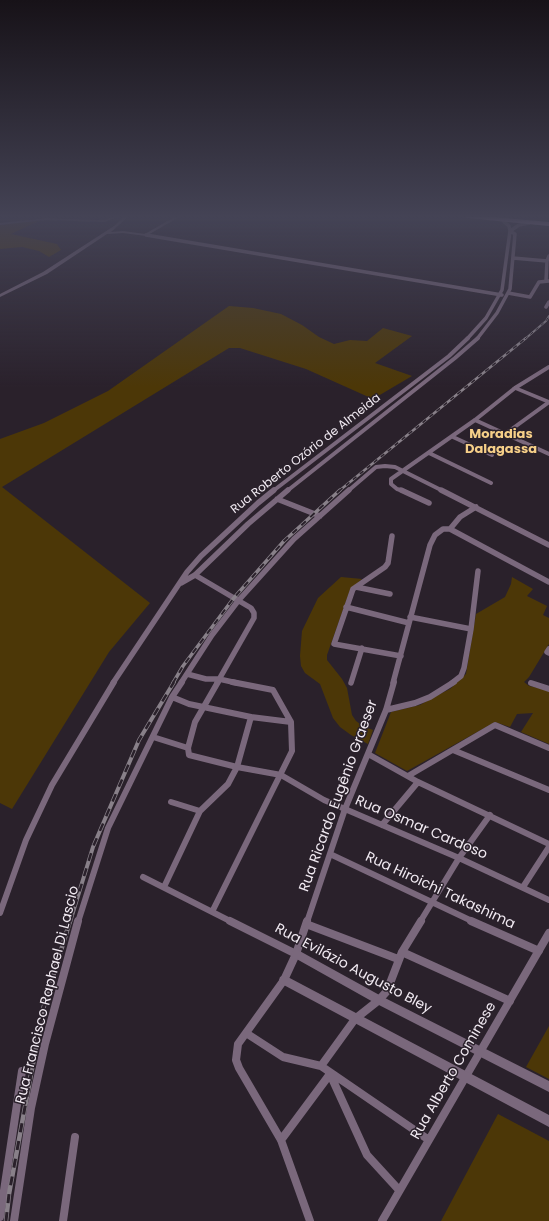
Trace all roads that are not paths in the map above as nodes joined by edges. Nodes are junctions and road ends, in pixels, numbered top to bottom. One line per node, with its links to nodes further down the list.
1 (40, 273): 7 (street)
2 (45, 273): 10 (street)
3 (369, 273): 9 (street)
4 (504, 273): 9 (street, Rua Roberto Ozório de Almeida)
5 (511, 273): 8 (street)
6 (548, 281): 8 (street)
7 (0, 293)
8 (507, 294): 9 (street); 13 (street)
9 (499, 295): 11 (street, Rua Roberto Ozório de Almeida)
10 (0, 296)
11 (496, 302): 13 (street); 15 (street, Rua Roberto Ozório de Almeida)
12 (549, 302): 14 (street)
13 (502, 303): 16 (street)
14 (546, 307)
15 (484, 320): 16 (street); 17 (street, Rua Roberto Ozório de Almeida)
16 (491, 322): 18 (street)
17 (468, 338): 18 (street); 19 (street, Rua Roberto Ozório de Almeida)
18 (476, 340): 20 (street)
19 (456, 350): 20 (street); 21 (street, Rua Roberto Ozório de Almeida)
20 (463, 352): 22 (street)
21 (449, 356): 22 (street); 25 (street, Rua Roberto Ozório de Almeida)
22 (455, 358): 26 (street)
23 (549, 367): 24 (street)
24 (515, 388): 27 (street); 30 (street)
25 (392, 400): 26 (street); 28 (street, Rua Roberto Ozório de Almeida)
26 (399, 402): 29 (street)
27 (549, 402): 31 (street)
28 (380, 410): 29 (street); 48 (street, Rua Roberto Ozório de Almeida)
29 (386, 413): 38 (street)
30 (475, 420): 31 (street); 32 (street)
31 (505, 434): 34 (street)
32 (453, 436): 33 (street); 35 (street)
33 (429, 453): 36 (street); 37 (street)
34 (549, 454)
35 (492, 455)
36 (403, 471): 39 (street); 40 (street, Rua Francisco Raphael Di Lascio); 41 (street, Rua Francisco Raphael Di Lascio)
37 (491, 483)
38 (277, 499): 41 (street); 46 (street)
39 (429, 503)
40 (476, 507): 42 (street, Rua Ricardo Eugênio Graeser); 44 (street, Rua Francisco Raphael Di Lascio)
41 (320, 516): 51 (street, Rua Francisco Raphael Di Lascio)
42 (450, 528): 47 (street); 53 (street, Rua Ricardo Eugênio Graeser)
43 (392, 536): 49 (street)
44 (549, 544)
45 (478, 572): 54 (street)
46 (195, 575): 48 (street); 51 (street)
47 (549, 582)
48 (179, 584): 92 (street, Rua Roberto Ozório de Almeida)
49 (356, 587): 50 (street); 52 (street)
50 (390, 594)
51 (238, 601): 57 (street, Rua Francisco Raphael Di Lascio); 58 (street)
52 (346, 608): 53 (street); 55 (street)
53 (410, 620): 54 (street); 56 (street, Rua Ricardo Eugênio Graeser)
54 (471, 629): 64 (street)
55 (362, 648): 56 (street); 59 (street)
56 (400, 656): 64 (street, Rua Ricardo Eugênio Graeser)
57 (187, 674): 58 (street); 62 (street, Rua Francisco Raphael Di Lascio)
58 (219, 679): 63 (street); 66 (street)
59 (351, 683)
60 (531, 683): 61 (street)
61 (549, 689)
62 (172, 697): 63 (street); 67 (street, Rua Francisco Raphael Di Lascio)
63 (204, 707): 65 (street); 68 (street)
64 (386, 710): 71 (street, Rua Ricardo Eugênio Graeser)
65 (251, 717): 66 (street); 72 (street)
66 (291, 722): 73 (street)
67 (153, 737): 68 (street); 115 (street, Rua Francisco Raphael Di Lascio)
68 (188, 748): 72 (street, Rua Osmar Cardoso)
69 (549, 748): 70 (street)
70 (453, 750): 74 (street); 76 (street)
71 (368, 754): 74 (street); 78 (street, Rua Ricardo Eugênio Graeser)
72 (237, 767): 73 (street, Rua Osmar Cardoso); 79 (street)
73 (280, 775): 78 (street, Rua Osmar Cardoso); 91 (street)
74 (408, 776): 75 (street)
75 (418, 782): 80 (street); 81 (street)
76 (549, 790)
77 (171, 802): 79 (street)
78 (345, 810): 81 (street, Rua Osmar Cardoso); 84 (street, Rua Ricardo Eugênio Graeser)
79 (200, 811): 87 (street)
80 (490, 815): 82 (street); 85 (street)
81 (382, 825): 85 (street, Rua Osmar Cardoso)
82 (549, 844)
83 (549, 847): 88 (street)
84 (330, 854): 90 (street, Rua Hiroichi Takashima); 93 (street, Rua Ricardo Eugênio Graeser)
85 (459, 858): 88 (street, Rua Osmar Cardoso); 90 (street)
86 (143, 877): 87 (street, Rua Evilázio Augusto Bley)
87 (164, 887): 91 (street, Rua Evilázio Augusto Bley)
88 (523, 887): 89 (street, Rua Osmar Cardoso)
89 (549, 900)
90 (431, 903): 95 (street, Rua Hiroichi Takashima); 97 (street)
91 (212, 912): 96 (street, Rua Evilázio Augusto Bley)
92 (0, 913)
93 (306, 924): 96 (street, Rua Ricardo Eugênio Graeser); 97 (street)
94 (549, 933): 95 (street, Rua Alberto Cominese)
95 (539, 951): 100 (street, Rua Alberto Cominese)
96 (296, 954): 98 (street, Rua Ricardo Eugênio Graeser); 99 (street, Rua Evilázio Augusto Bley)
97 (400, 955): 99 (street); 100 (street)
98 (284, 980): 101 (street); 102 (street, Rua Ricardo Eugênio Graeser)
99 (379, 1000): 101 (street); 103 (street, Rua Evilázio Augusto Bley)
100 (510, 1001): 103 (street, Rua Alberto Cominese)
101 (355, 1019): 104 (street); 107 (street)
102 (246, 1033): 104 (street); 111 (street, Rua Ricardo Eugênio Graeser)
103 (481, 1052): 107 (street, Rua Alberto Cominese); 108 (street, Rua Evilázio Augusto Bley)
104 (321, 1066): 106 (street)
105 (22, 1071): 114 (street)
106 (330, 1074): 111 (street); 112 (street); 113 (street)
107 (465, 1076): 109 (street); 112 (street, Rua Alberto Cominese)
108 (549, 1087)
109 (549, 1121)
110 (75, 1137): 116 (street)
111 (281, 1140): 117 (street, Rua Ricardo Eugênio Graeser)
112 (429, 1140): 113 (street, Rua Alberto Cominese)
113 (399, 1190): 118 (street, Rua Alberto Cominese)
114 (0, 1217)
115 (14, 1221)
116 (63, 1221)
117 (310, 1221)
118 (382, 1221)

